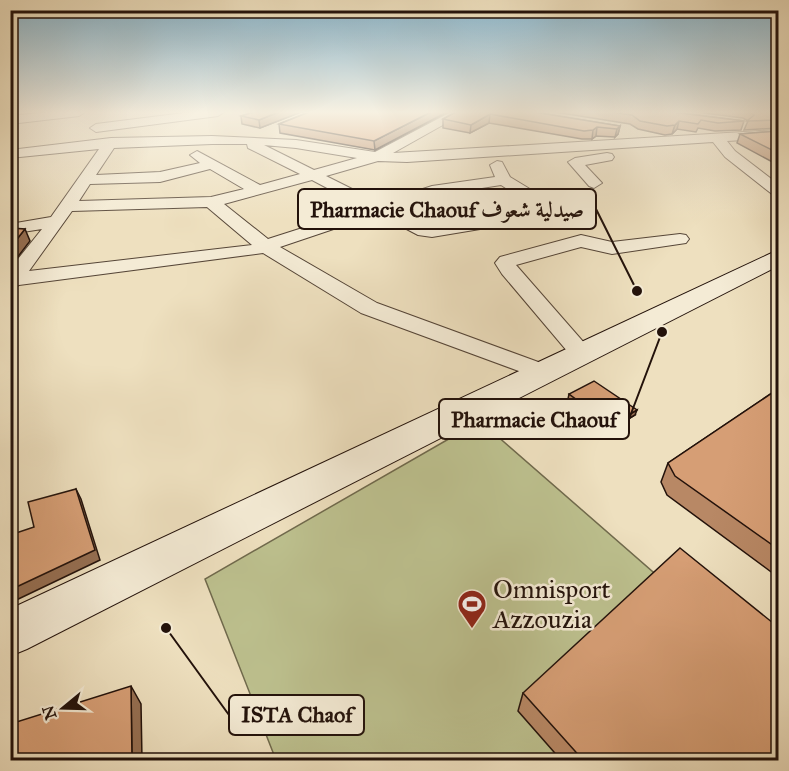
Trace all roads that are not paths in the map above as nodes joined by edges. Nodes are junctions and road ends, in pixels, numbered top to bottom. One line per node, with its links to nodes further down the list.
1 (29, 148): 11 (street)
2 (78, 148): 11 (street)
3 (108, 148): 21 (street)
4 (113, 148): 15 (street)
5 (185, 148): 17 (street)
6 (261, 148): 19 (street)
7 (327, 148): 16 (street)
8 (393, 148): 16 (street)
9 (560, 148): 12 (street)
10 (725, 148): 14 (street)
11 (30, 151): 13 (street)
12 (492, 153): 16 (street); 22 (street)
13 (10, 154)
14 (730, 154): 23 (street); 26 (street)
15 (131, 156)
16 (376, 157): 19 (street)
17 (212, 164): 20 (street); 24 (street)
18 (144, 165): 20 (street)
19 (314, 175): 24 (street); 30 (street)
20 (159, 177): 21 (street); 28 (street)
21 (86, 180): 29 (street)
22 (504, 180): 25 (street); 32 (street)
23 (594, 183)
24 (258, 191): 27 (street)
25 (432, 191): 30 (street); 32 (street)
26 (778, 191)
27 (212, 202): 28 (street); 35 (street)
28 (170, 204): 29 (street)
29 (68, 206): 31 (street)
30 (379, 210): 32 (street); 35 (street)
31 (57, 221): 33 (street); 37 (street)
32 (498, 221)
33 (10, 229)
34 (680, 239): 38 (street)
35 (266, 247): 37 (street); 39 (street)
36 (777, 260): 38 (street)
37 (13, 281)
38 (581, 353): 39 (street)
39 (543, 372): 40 (street)
40 (10, 633)

